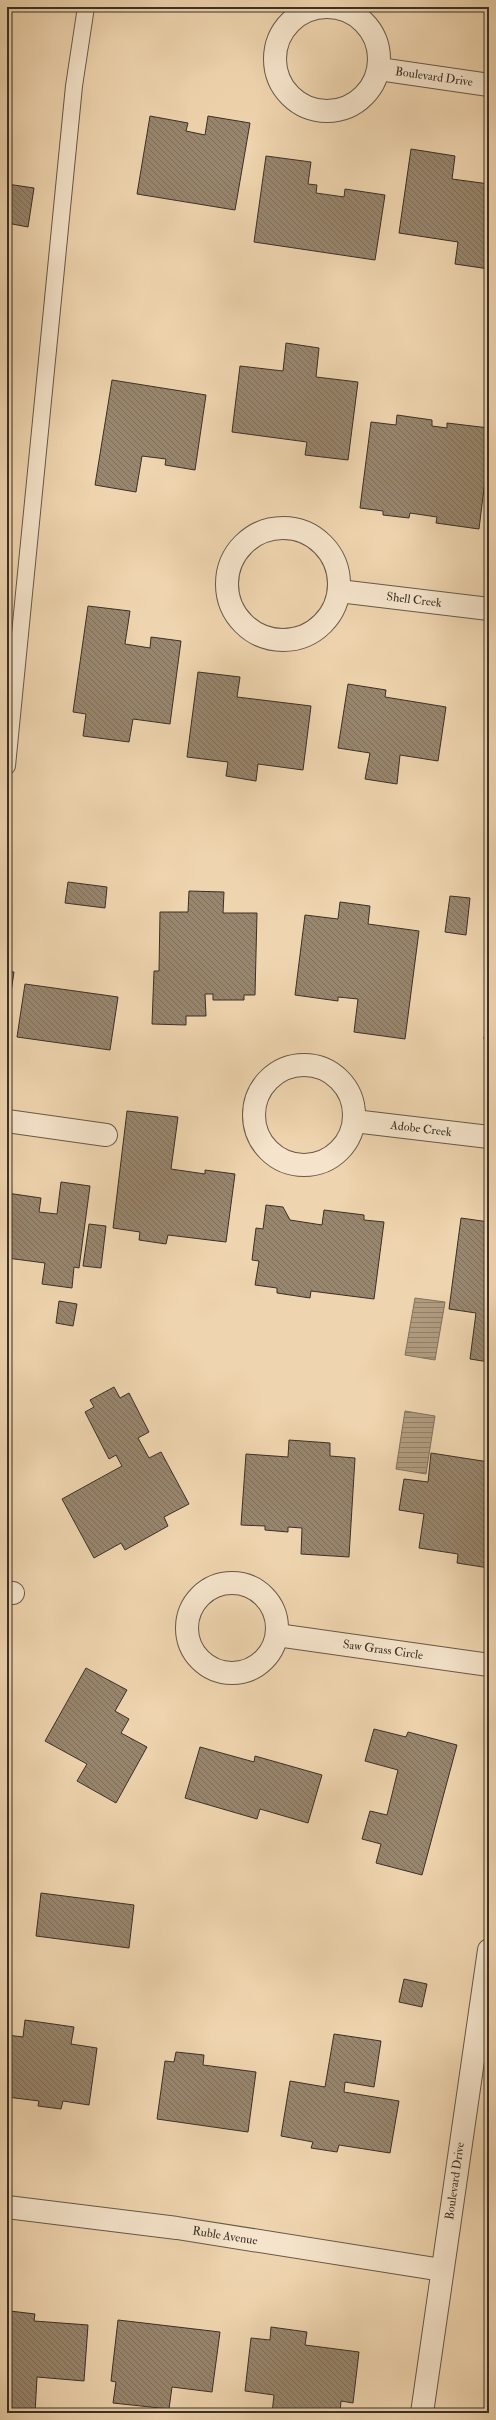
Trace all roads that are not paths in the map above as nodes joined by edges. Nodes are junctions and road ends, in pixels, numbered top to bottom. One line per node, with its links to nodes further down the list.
1 (86, 7): 6 (lane)
2 (379, 69): 2 (street, Boulevard Drive); 3 (street, Boulevard Drive)
3 (489, 85)
4 (339, 591): 4 (street); 5 (street, Shell Creek)
5 (489, 609)
6 (7, 766)
7 (7, 1121): 9 (street)
8 (354, 1121): 8 (street); 10 (street, Adobe Creek)
9 (106, 1135)
10 (489, 1137)
11 (277, 1635): 11 (street); 12 (street, Saw Grass Circle)
12 (489, 1665)
13 (489, 1950): 15 (street, Boulevard Drive)
14 (7, 2207): 15 (street, Ruble Avenue)
15 (442, 2270): 16 (street, Boulevard Drive)
16 (422, 2413)

